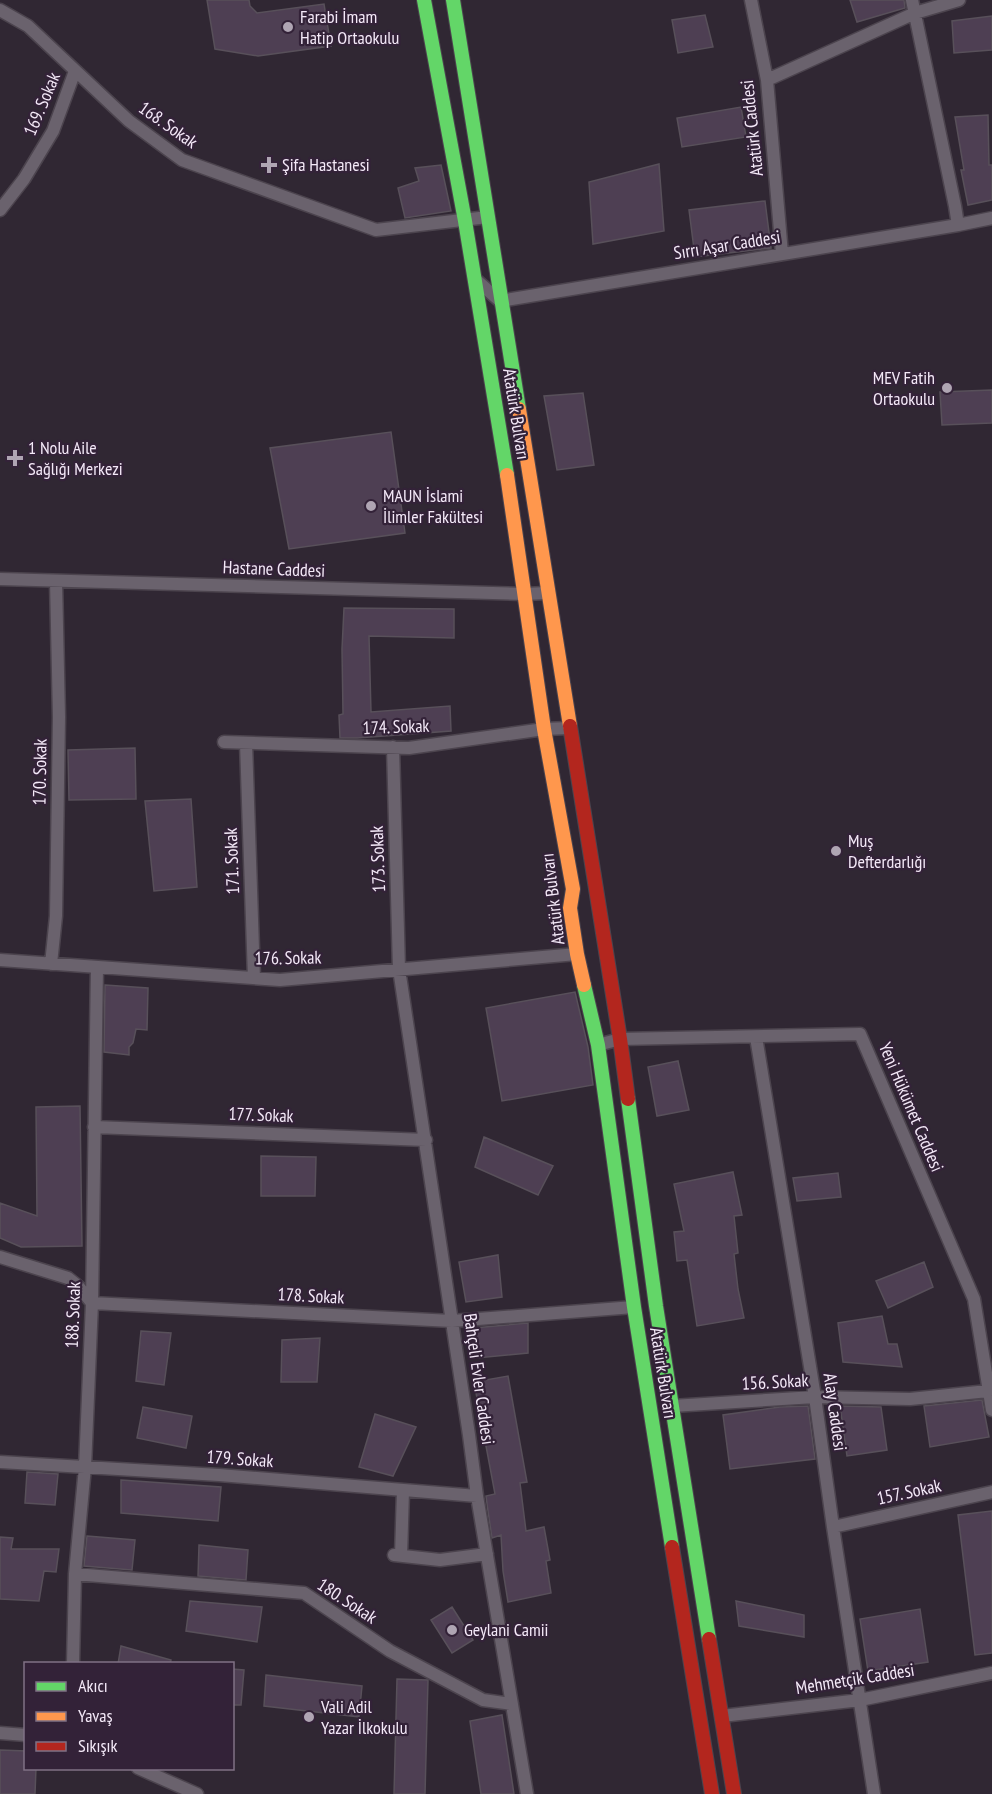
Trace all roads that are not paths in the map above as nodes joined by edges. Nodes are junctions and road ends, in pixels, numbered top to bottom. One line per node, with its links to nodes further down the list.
1 (424, 0): 12 (main road, Atatürk Bulvarı)
2 (453, 0): 10 (main road, Atatürk Bulvarı)
3 (751, 0): 8 (street, Atatürk Caddesi)
4 (959, 0): 5 (street)
5 (914, 6): 8 (street); 13 (street)
6 (0, 10): 7 (street, 168. Sokak)
7 (75, 71): 9 (street, 169. Sokak); 12 (street, 168. Sokak)
8 (767, 80): 14 (street, Atatürk Caddesi)
9 (0, 210)
10 (488, 217): 12 (street, 168. Sokak); 16 (main road, Atatürk Bulvarı)
11 (992, 218): 13 (street, Sırrı Aşar Caddesi)
12 (465, 221): 15 (main road, Atatürk Bulvarı)
13 (958, 225): 14 (street, Sırrı Aşar Caddesi)
14 (782, 254): 16 (street, Sırrı Aşar Caddesi)
15 (475, 279): 16 (street); 20 (main road, Atatürk Bulvarı)
16 (500, 301): 19 (main road, Atatürk Bulvarı)
17 (0, 579): 18 (street, Hastane Caddesi)
18 (56, 580): 20 (street, Hastane Caddesi); 28 (street, 170. Sokak)
19 (547, 593): 20 (street, Hastane Caddesi); 21 (main road, Atatürk Bulvarı)
20 (524, 594): 22 (main road, Atatürk Bulvarı)
21 (569, 728): 22 (street, 174. Sokak); 33 (main road, Atatürk Bulvarı)
22 (544, 729): 25 (street, 174. Sokak); 26 (main road, Atatürk Bulvarı)
23 (224, 742): 24 (street, 174. Sokak)
24 (246, 743): 25 (street, 174. Sokak); 31 (street, 171. Sokak)
25 (393, 747): 30 (street, 173. Sokak)
26 (577, 954): 30 (street, 176. Sokak); 34 (main road, Atatürk Bulvarı)
27 (0, 960): 28 (street, 176. Sokak)
28 (51, 964): 29 (street, 176. Sokak)
29 (97, 967): 31 (street, 176. Sokak); 35 (street, 188. Sokak)
30 (399, 969): 31 (street, 176. Sokak); 36 (street, Bahçeli Evler Caddesi)
31 (254, 978)
32 (756, 1036): 33 (street, Yeni Hükümet Caddesi); 41 (street, Yeni Hükümet Caddesi); 42 (street, Alay Caddesi)
33 (620, 1039): 34 (street, Yeni Hükümet Caddesi); 43 (main road, Atatürk Bulvarı)
34 (598, 1045): 39 (main road, Atatürk Bulvarı)
35 (94, 1127): 36 (street, 177. Sokak); 38 (street, 188. Sokak)
36 (426, 1140): 40 (street, Bahçeli Evler Caddesi)
37 (0, 1257): 38 (street)
38 (92, 1303): 40 (street, 178. Sokak); 46 (street, 188. Sokak)
39 (634, 1306): 40 (street, 178. Sokak); 63 (main road, Atatürk Bulvarı)
40 (452, 1321): 49 (street, Bahçeli Evler Caddesi)
41 (988, 1391): 42 (street, 156. Sokak); 44 (street, Yeni Hükümet Caddesi)
42 (815, 1398): 43 (street, 156. Sokak); 50 (street, Alay Caddesi)
43 (672, 1406): 57 (main road, Atatürk Bulvarı)
44 (992, 1410)
45 (0, 1462): 46 (street, 179. Sokak)
46 (85, 1467): 47 (street, 179. Sokak); 52 (street, 188. Sokak)
47 (403, 1491): 49 (street, 179. Sokak); 51 (street)
48 (992, 1492): 50 (street, 157. Sokak)
49 (477, 1496): 51 (street, Bahçeli Evler Caddesi)
50 (833, 1527): 55 (street, Alay Caddesi)
51 (487, 1554): 56 (street, Bahçeli Evler Caddesi)
52 (75, 1574): 53 (street, 188. Sokak); 56 (street, 180. Sokak)
53 (73, 1662)
54 (992, 1672): 55 (street, Mehmetçik Caddesi)
55 (860, 1700): 57 (street, Mehmetçik Caddesi); 65 (street, Alay Caddesi)
56 (512, 1704): 62 (street, Bahçeli Evler Caddesi)
57 (722, 1716): 64 (main road, Atatürk Bulvarı)
58 (0, 1732): 59 (street)
59 (24, 1735)
60 (143, 1770): 61 (street)
61 (197, 1794)
62 (527, 1794)
63 (712, 1794)
64 (734, 1794)
65 (874, 1794)

